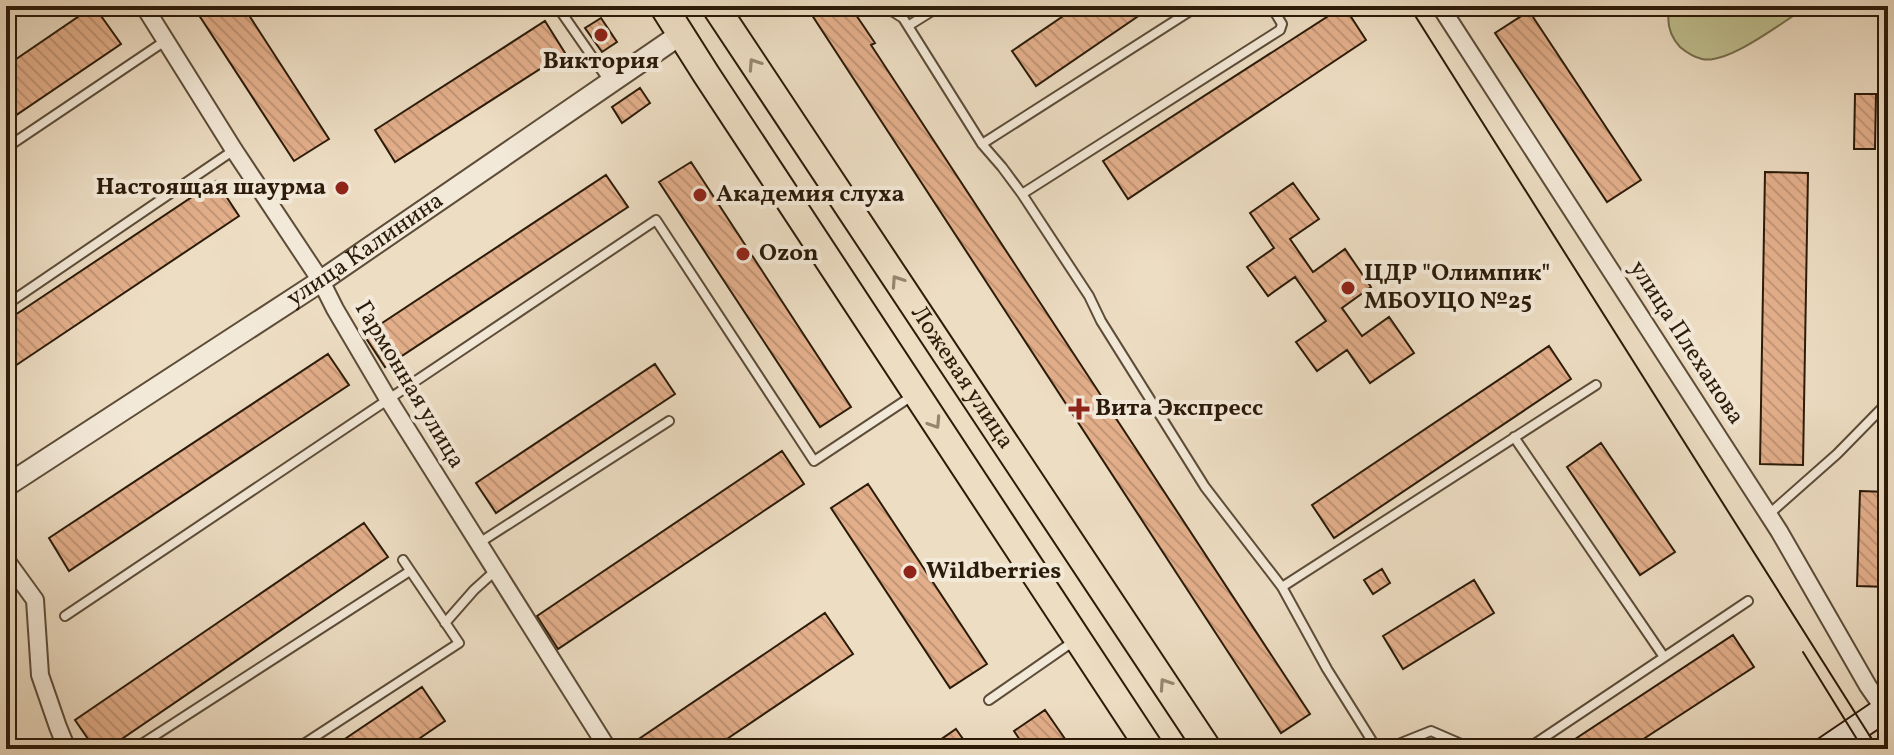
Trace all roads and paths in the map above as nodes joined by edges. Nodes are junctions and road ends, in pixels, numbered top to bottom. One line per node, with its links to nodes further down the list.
1 (144, 6): 12 (street, Гармонная улица)
2 (557, 6): 13 (lane)
3 (663, 6): 11 (main road, Ложевая улица)
4 (884, 6): 10 (lane)
5 (940, 6): 10 (lane)
6 (1198, 6): 14 (lane)
7 (1271, 6): 17 (lane)
8 (1440, 6): 27 (street, улица Плеханова)
9 (718, 7): 11 (main road, улица Калинина); 47 (main road, Ложевая улица, one-way to 9)
10 (908, 26): 14 (lane)
11 (681, 34): 13 (street, улица Калинина); 21 (main road, Ложевая улица)
12 (165, 40): 15 (lane); 16 (street, Гармонная улица)
13 (610, 83): 18 (street, улица Калинина)
14 (982, 144): 17 (lane)
15 (6, 148)
16 (234, 150): 18 (street, Гармонная улица); 19 (lane)
17 (1022, 194): 33 (lane)
18 (321, 281): 22 (street, Гармонная улица); 26 (street, улица Калинина)
19 (6, 305)
20 (1596, 385): 25 (lane)
21 (916, 394): 22 (lane); 37 (main road, Ложевая улица, one-way to 37)
22 (388, 399): 28 (street, Гармонная улица); 35 (lane)
23 (1888, 402): 27 (lane)
24 (669, 421): 28 (lane)
25 (1514, 437): 33 (lane); 38 (lane)
26 (6, 486)
27 (1768, 515): 40 (street, улица Плеханова)
28 (479, 544): 32 (street, Гармонная улица)
29 (6, 560): 42 (street)
30 (403, 560): 31 (lane)
31 (410, 571): 36 (lane); 43 (lane)
32 (496, 571): 36 (lane); 45 (street, Гармонная улица)
33 (1282, 587): 48 (lane)
34 (1748, 601): 38 (lane)
35 (65, 616)
36 (445, 623): 44 (lane)
37 (1078, 639): 39 (lane); 46 (main road, Ложевая улица)
38 (1664, 657): 51 (lane)
39 (989, 700)
40 (1886, 708): 41 (main road)
41 (1858, 727): 52 (main road); 53 (lane)
42 (67, 749)
43 (134, 749)
44 (296, 749)
45 (608, 749)
46 (1150, 749)
47 (1208, 749)
48 (1377, 749)
49 (1386, 749): 50 (lane)
50 (1465, 749)
51 (1527, 749)
52 (1826, 749)
53 (1872, 749)

